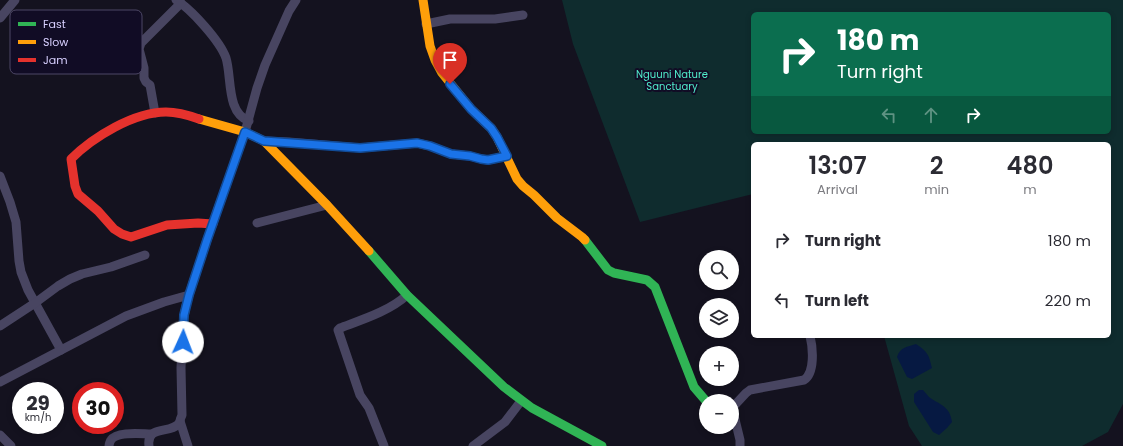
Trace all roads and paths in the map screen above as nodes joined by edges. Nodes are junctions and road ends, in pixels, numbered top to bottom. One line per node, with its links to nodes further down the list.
1 (15, 0): 6 (street)
2 (296, 0): 11 (street)
3 (423, 0): 7 (street)
4 (182, 3): 8 (street); 11 (street)
5 (523, 15): 7 (street)
6 (0, 18)
7 (426, 24): 14 (street)
8 (142, 42)
9 (142, 62): 10 (street)
10 (155, 113): 12 (street); 18 (street)
11 (249, 122): 12 (street)
12 (245, 132): 13 (street); 18 (street)
13 (264, 141): 14 (street); 16 (street)
14 (507, 156): 27 (street)
15 (0, 176): 22 (street)
16 (327, 205): 17 (street); 21 (street)
17 (257, 223)
18 (213, 224): 20 (street)
19 (145, 255): 22 (street)
20 (189, 295): 25 (street); 30 (street)
21 (407, 295): 29 (street); 38 (street)
22 (35, 303): 23 (street); 25 (street)
23 (0, 326)
24 (810, 338): 28 (street)
25 (61, 350): 26 (street)
26 (0, 382)
27 (700, 394)
28 (739, 400)
29 (521, 401): 39 (street); 40 (street)
30 (180, 422): 31 (street); 37 (street)
31 (151, 434): 35 (street); 36 (street)
32 (739, 434): 41 (street)
33 (0, 435): 34 (street)
34 (11, 446)
35 (109, 446)
36 (150, 446)
37 (188, 446)
38 (384, 446)
39 (473, 446)
40 (602, 446)
41 (740, 446)

